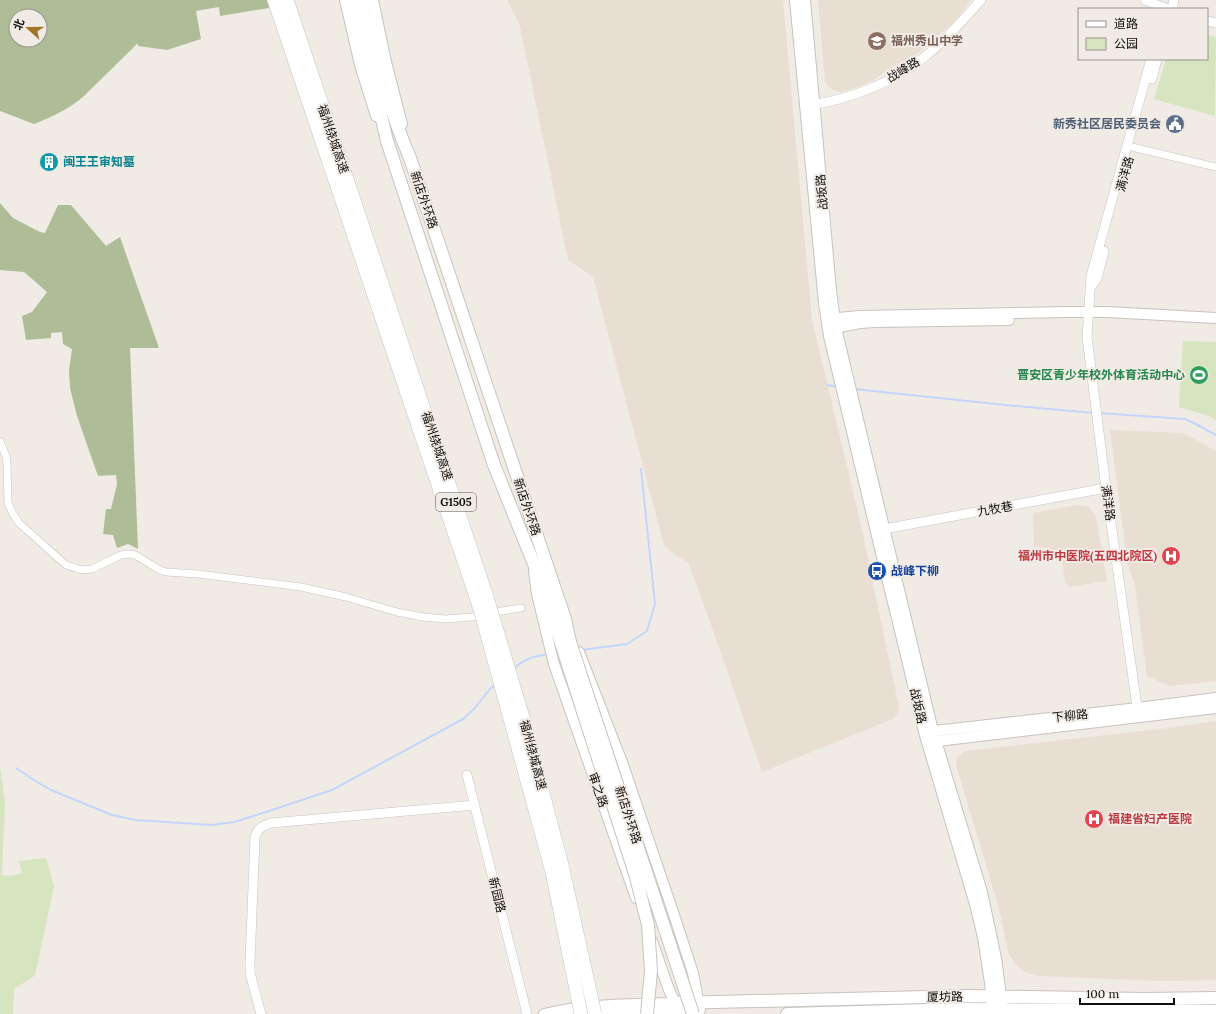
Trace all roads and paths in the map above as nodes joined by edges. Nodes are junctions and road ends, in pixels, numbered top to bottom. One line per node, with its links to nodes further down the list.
1 (274, 0): 37 (highway, 福州绕城高速 / G1505, bridge)
2 (287, 0): 43 (highway, 福州绕城高速 / G1505, bridge)
3 (345, 0): 16 (main road)
4 (354, 0): 16 (main road, 新店外环路)
5 (363, 0): 18 (main road, 新店外环路)
6 (373, 0): 18 (main road)
7 (795, 0): 15 (main road, 战坂路)
8 (805, 0): 15 (main road, 战坂路)
9 (981, 0): 15 (street, 战峰路)
10 (1145, 0): 12 (street)
11 (1174, 0): 12 (street)
12 (1167, 7)
13 (1151, 60): 20 (street, 满洋路)
14 (1157, 60): 17 (street, 满洋路)
15 (809, 105): 23 (main road, 战坂路)
16 (387, 141): 30 (main road, 新店外环路)
17 (1132, 147): 19 (street); 20 (street, 满洋路)
18 (410, 158): 30 (main road, 新店外环路)
19 (1216, 168)
20 (1091, 287): 21 (street, 满洋路)
21 (1089, 316): 22 (main road); 23 (main road); 24 (main road); 27 (street, 满洋路)
22 (1216, 318)
23 (831, 324): 25 (main road, 战坂路)
24 (1216, 325)
25 (848, 397): 28 (main road, 战坂路); 34 (main road, 战坂路)
26 (0, 442): 29 (street)
27 (1106, 488): 28 (street, 九牧巷); 33 (street, 满洋路)
28 (884, 529): 34 (main road, 战坂路)
29 (521, 608)
30 (564, 643): 40 (main road, 审之路); 41 (main road, 新店外环路, bridge); 41 (main road); 51 (main road, 新店外环路, bridge)
31 (1216, 698): 33 (main road, 下柳路)
32 (1216, 708): 33 (main road, 下柳路)
33 (1138, 713): 34 (main road, 下柳路)
34 (930, 737): 38 (main road, 战坂路)
35 (467, 775): 36 (street, 新园路)
36 (475, 805): 46 (street); 47 (street, 新园路)
37 (552, 872): 49 (highway, bridge); 50 (highway, 福州绕城高速 / G1505, bridge)
38 (996, 996): 39 (main road, 厦坊路); 41 (main road, 厦坊路); 44 (main road, 战坂路)
39 (1216, 998)
40 (678, 1010): 41 (main road, 厦坊路); 43 (main road); 48 (main road)
41 (697, 1011)
42 (1216, 1011): 45 (main road, 厦坊路)
43 (595, 1012)
44 (998, 1012): 45 (main road, 厦坊路); 52 (main road, 厦坊路)
45 (1142, 1012)
46 (261, 1014)
47 (527, 1014)
48 (544, 1014)
49 (574, 1014)
50 (581, 1014)
51 (647, 1014)
52 (787, 1014)

